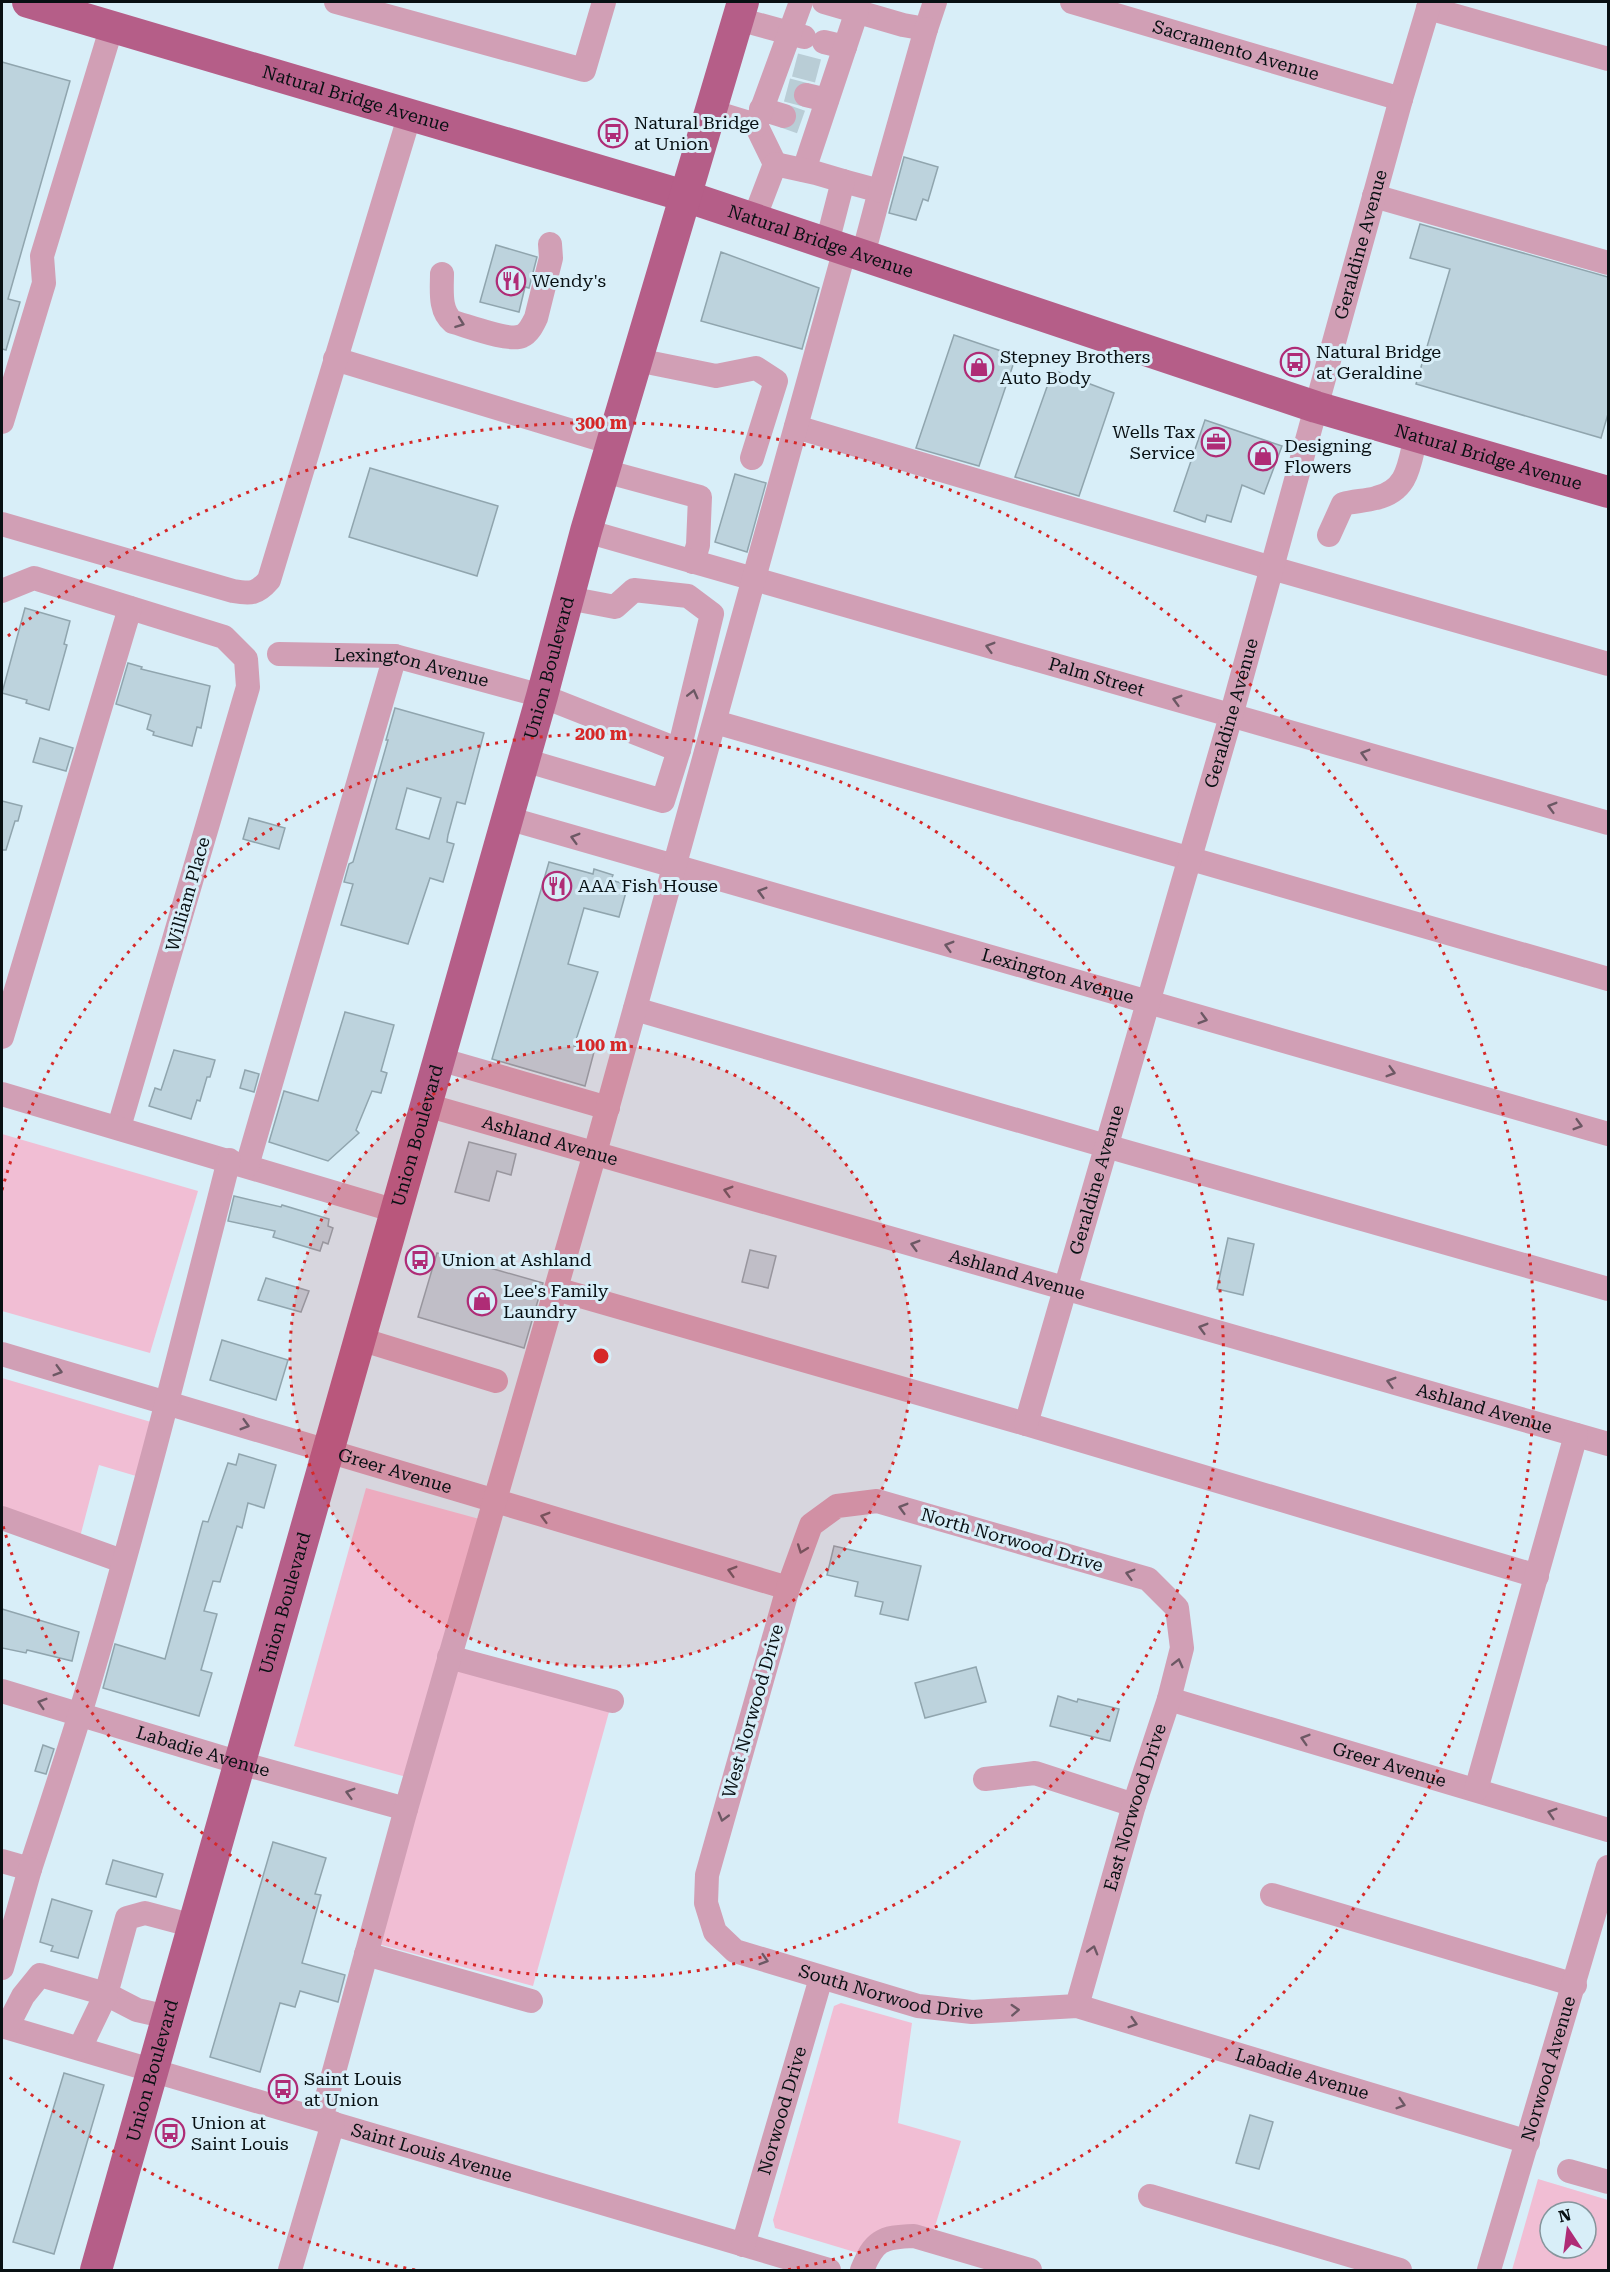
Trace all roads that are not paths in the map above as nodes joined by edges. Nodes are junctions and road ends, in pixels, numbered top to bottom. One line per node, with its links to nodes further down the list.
1 (28, 2): 11 (main road, Natural Bridge Avenue)
2 (336, 2): 3 (street)
3 (604, 2)
4 (801, 2): 13 (street)
5 (824, 2): 10 (street)
6 (1072, 2): 17 (street, Sacramento Avenue)
7 (931, 3): 12 (street)
8 (1429, 5): 14 (street); 17 (street, Geraldine Avenue)
9 (740, 10): 13 (street); 18 (main road, Union Boulevard)
10 (857, 11): 12 (street); 13 (street)
11 (112, 26): 19 (main road, Natural Bridge Avenue); 35 (street)
12 (927, 29): 24 (street)
13 (816, 40): 15 (street); 15 (street)
14 (1608, 59)
15 (807, 68): 16 (street); 16 (street)
16 (797, 93): 20 (street); 20 (street)
17 (1401, 99): 26 (street, Geraldine Avenue)
18 (710, 111): 20 (street); 25 (main road, Union Boulevard)
19 (410, 114): 25 (main road, Natural Bridge Avenue); 32 (street)
20 (784, 120): 21 (street); 22 (street)
21 (775, 164): 22 (street); 27 (street)
22 (804, 170): 23 (street)
23 (843, 181): 24 (street); 29 (street)
24 (880, 191): 29 (street)
25 (685, 196): 27 (main road, Natural Bridge Avenue); 33 (main road, Union Boulevard)
26 (1374, 196): 30 (street); 34 (street, Geraldine Avenue)
27 (754, 219): 29 (main road, Natural Bridge Avenue)
28 (550, 244): 31 (street, one-way to 28)
29 (845, 249): 34 (main road, Natural Bridge Avenue); 36 (street)
30 (1608, 263)
31 (442, 274)
32 (335, 360): 38 (street); 41 (street)
33 (637, 360): 38 (main road, Union Boulevard); 39 (street)
34 (1316, 407): 37 (main road, Natural Bridge Avenue); 45 (street, Geraldine Avenue)
35 (2, 422)
36 (796, 427): 45 (street); 46 (street)
37 (1416, 436): 40 (main road, Natural Bridge Avenue); 43 (street)
38 (608, 457): 42 (main road, Union Boulevard); 44 (street)
39 (752, 458)
40 (1608, 492)
41 (2, 524)
42 (586, 531): 44 (street, Palm Street); 48 (main road, Union Boulevard)
43 (1329, 535)
44 (693, 562): 46 (street, Palm Street)
45 (1272, 568): 52 (street); 54 (street, Geraldine Avenue)
46 (754, 579): 54 (street, Palm Street, one-way to 46); 55 (street)
47 (6, 588): 49 (street)
48 (568, 598): 53 (main road, Union Boulevard); 56 (street, one-way to 48)
49 (130, 608): 65 (street); 70 (street, William Place)
50 (279, 654): 51 (street, Lexington Avenue)
51 (395, 656): 53 (street, Lexington Avenue); 74 (street)
52 (1608, 664)
53 (542, 696): 56 (street, Lexington Avenue); 57 (main road, Union Boulevard)
54 (1231, 716): 59 (street, Palm Street, one-way to 54); 60 (street, Geraldine Avenue)
55 (715, 722): 60 (street); 61 (street)
56 (679, 750): 57 (street)
57 (524, 760): 58 (main road, Union Boulevard)
58 (507, 818): 61 (street, Lexington Avenue, one-way to 58); 66 (main road, Union Boulevard)
59 (1608, 823)
60 (1190, 858): 62 (street); 63 (street, Geraldine Avenue)
61 (675, 867): 63 (street, Lexington Avenue, one-way to 61); 64 (street)
62 (1608, 979)
63 (1147, 1003): 71 (street, Lexington Avenue, one-way to 71); 72 (street, Geraldine Avenue)
64 (635, 1009): 69 (street); 72 (street)
65 (2, 1037)
66 (439, 1059): 68 (main road, Union Boulevard); 69 (street)
67 (2, 1094): 70 (street)
68 (426, 1105): 73 (street, Ashland Avenue); 75 (main road, Union Boulevard)
69 (608, 1108): 73 (street)
70 (119, 1127): 74 (street)
71 (1608, 1134)
72 (1106, 1146): 76 (street, Geraldine Avenue); 78 (street)
73 (595, 1153): 76 (street, Ashland Avenue, one-way to 73); 77 (street)
74 (238, 1163): 75 (street); 82 (street)
75 (396, 1211): 79 (main road, Union Boulevard)
76 (1066, 1288): 83 (street, Geraldine Avenue); 84 (street, Ashland Avenue, one-way to 76)
77 (556, 1289): 83 (street); 87 (street)
78 (1608, 1289)
79 (360, 1339): 81 (street); 86 (main road, Union Boulevard)
80 (2, 1354): 82 (street, Greer Avenue, one-way to 82)
81 (496, 1381)
82 (166, 1402): 86 (street, Greer Avenue, one-way to 86); 90 (street)
83 (1026, 1424): 91 (street)
84 (1576, 1435): 85 (street, Ashland Avenue); 91 (street)
85 (1608, 1444)
86 (329, 1450): 87 (street, Greer Avenue); 99 (main road, Union Boulevard)
87 (493, 1502): 92 (street, Greer Avenue, one-way to 87); 94 (street)
88 (837, 1506): 92 (street, West Norwood Drive, one-way to 92); 93 (street, North Norwood Drive, one-way to 88)
89 (2, 1518): 90 (street)
90 (122, 1562): 98 (street)
91 (1537, 1576): 101 (street)
92 (788, 1588): 111 (street, West Norwood Drive, one-way to 111)
93 (1177, 1608): 96 (street, East Norwood Drive, one-way to 93)
94 (449, 1657): 97 (street); 103 (street)
95 (2, 1691): 98 (street, Labadie Avenue, one-way to 95)
96 (1169, 1699): 101 (street, Greer Avenue, one-way to 96); 102 (street, East Norwood Drive)
97 (612, 1701)
98 (80, 1714): 99 (street, Labadie Avenue); 107 (street)
99 (240, 1763): 103 (street, Labadie Avenue, one-way to 99); 110 (main road, Union Boulevard)
100 (985, 1779): 102 (street)
101 (1476, 1790): 104 (street, Greer Avenue, one-way to 101)
102 (1134, 1805): 118 (street, East Norwood Drive, one-way to 102)
103 (406, 1809): 112 (street)
104 (1608, 1830)
105 (2, 1861): 107 (street)
106 (1608, 1867): 109 (street, Norwood Avenue)
107 (30, 1869): 113 (street)
108 (1272, 1894): 115 (street)
109 (1605, 1896): 115 (street, Norwood Avenue)
110 (194, 1926): 116 (street); 119 (main road, Union Boulevard)
111 (715, 1932): 114 (street, South Norwood Drive, one-way to 114)
112 (366, 1954): 117 (street); 123 (street)
113 (2, 1968)
114 (821, 1977): 118 (street, South Norwood Drive, one-way to 118); 128 (street, Norwood Drive)
115 (1575, 1985): 124 (street, Norwood Avenue)
116 (106, 1994): 119 (street); 120 (street); 121 (street)
117 (531, 2001)
118 (1077, 2006): 124 (street, Labadie Avenue, one-way to 124)
119 (168, 2017): 122 (main road, Union Boulevard)
120 (4, 2026): 121 (street, Saint Louis Avenue)
121 (80, 2048): 122 (street, Saint Louis Avenue)
122 (153, 2069): 123 (street, Saint Louis Avenue); 129 (main road, Union Boulevard)
123 (327, 2121): 128 (street, Saint Louis Avenue); 130 (street)
124 (1528, 2142): 135 (street, Norwood Avenue)
125 (1569, 2171): 126 (street)
126 (1608, 2182)
127 (1150, 2196): 134 (street)
128 (743, 2245): 131 (street, Saint Louis Avenue)
129 (96, 2271)
130 (290, 2271)
131 (829, 2271)
132 (862, 2271): 133 (street)
133 (1030, 2271)
134 (1400, 2271)
135 (1489, 2271)

